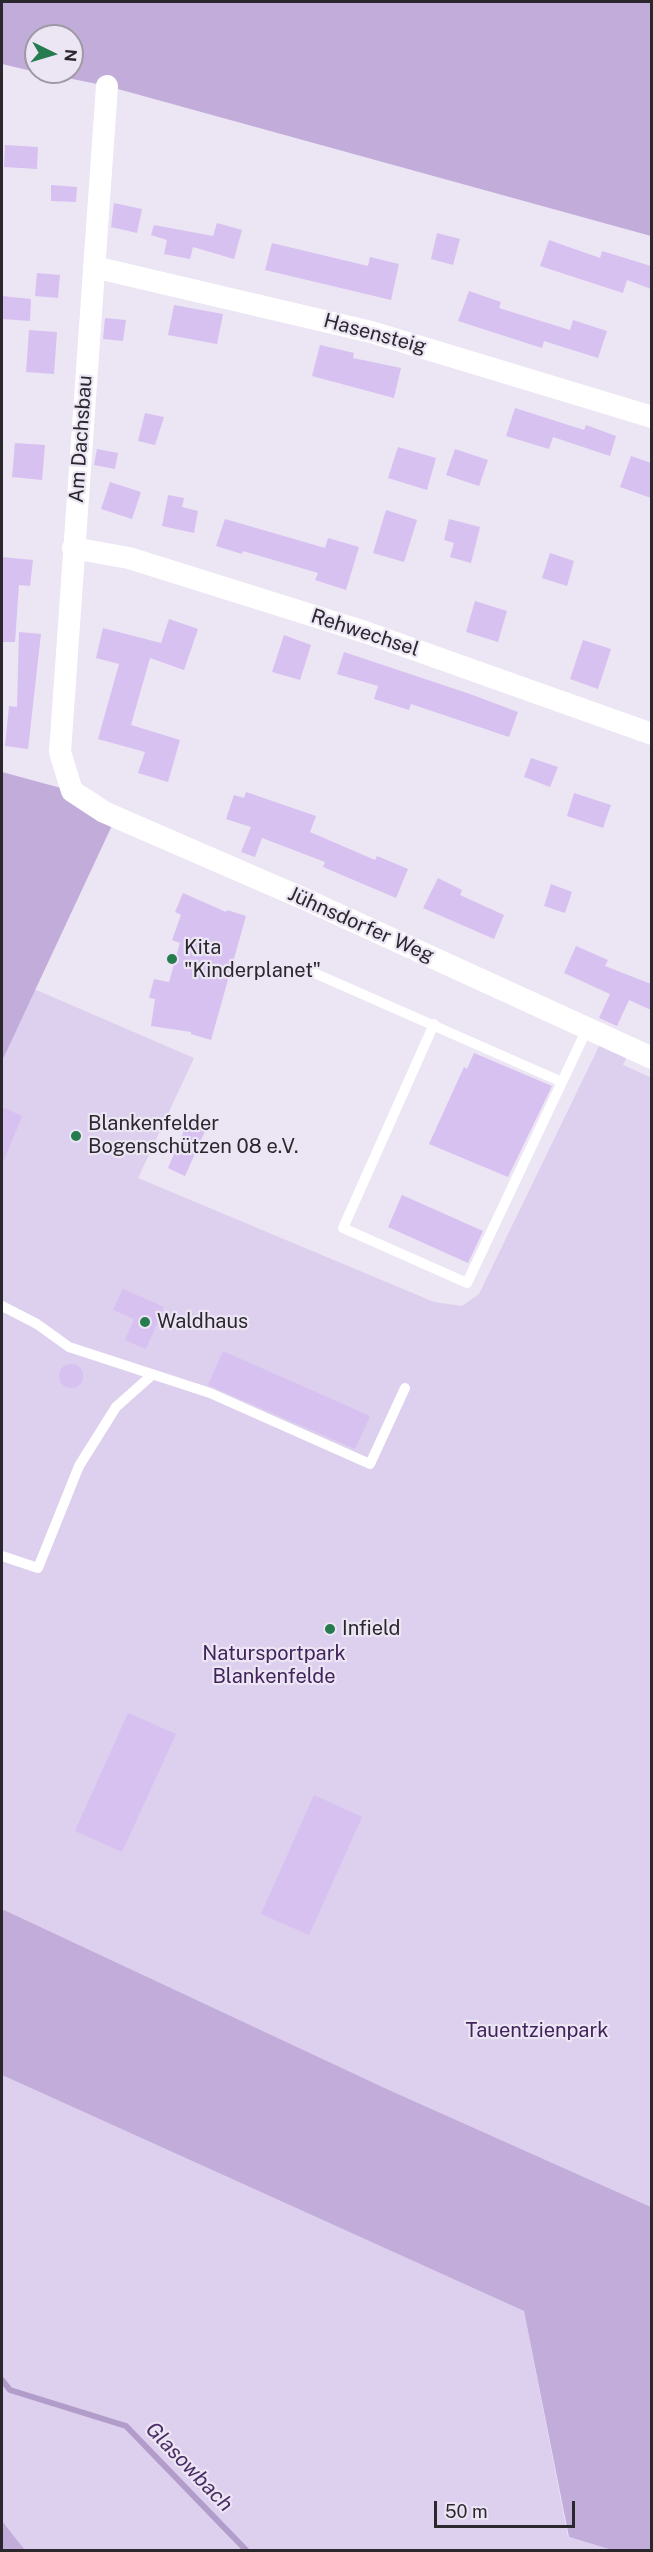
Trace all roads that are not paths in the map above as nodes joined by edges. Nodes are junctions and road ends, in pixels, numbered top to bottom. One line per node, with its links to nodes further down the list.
1 (107, 87): 2 (street, Am Dachsbau)
2 (94, 267): 3 (street, Hasensteig); 4 (street, Am Dachsbau)
3 (651, 417)
4 (73, 548): 5 (street, Rehwechsel); 6 (street, Am Dachsbau)
5 (651, 734)
6 (72, 790): 9 (street, Jühnsdorfer Weg)
7 (312, 972): 8 (lane)
8 (434, 1024): 11 (lane); 11 (lane)
9 (587, 1029): 10 (street, Jühnsdorfer Weg); 11 (lane)
10 (651, 1058)
11 (562, 1082)
12 (2, 1306): 13 (lane)
13 (152, 1375): 14 (lane); 15 (lane)
14 (405, 1388)
15 (2, 1556)

